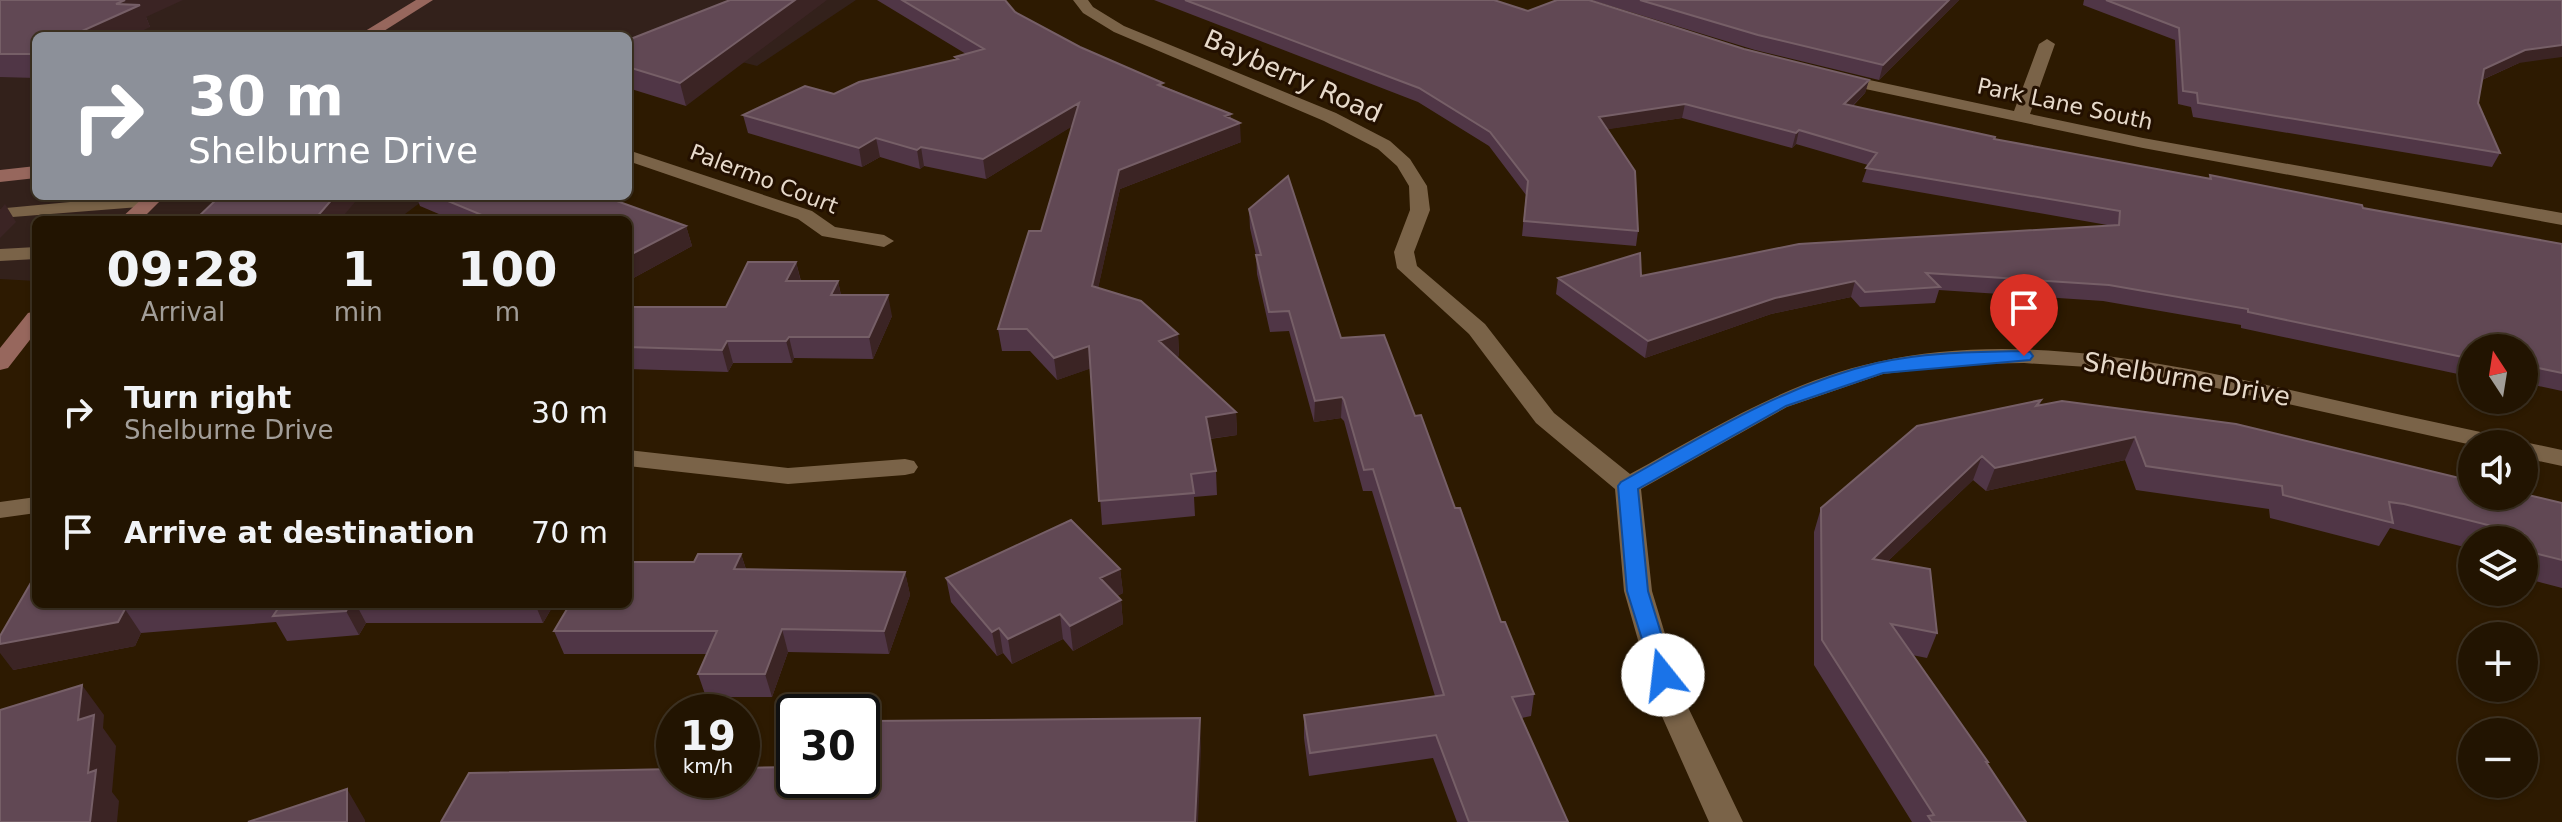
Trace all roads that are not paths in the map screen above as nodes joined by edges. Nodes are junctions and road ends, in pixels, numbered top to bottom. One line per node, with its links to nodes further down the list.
1 (426, 0): 3 (main road)
2 (1080, 0): 25 (street, Bayberry Road)
3 (372, 32)
4 (2047, 44): 6 (street)
5 (1823, 75): 6 (street, Park Lane South)
6 (2021, 115): 14 (street, Park Lane South)
7 (632, 156): 15 (street, Palermo Court)
8 (32, 172): 9 (main road)
9 (0, 176)
10 (128, 200): 12 (street)
11 (152, 200): 13 (main road)
12 (36, 207)
13 (134, 216)
14 (2562, 219)
15 (884, 241)
16 (6, 251): 17 (street)
17 (32, 253)
18 (32, 323): 19 (main road)
19 (0, 363)
20 (2458, 435): 25 (street, Shelburne Drive)
21 (2538, 453): 23 (street)
22 (632, 458): 24 (street)
23 (2562, 458)
24 (905, 467)
25 (1628, 486): 28 (street)
26 (32, 506): 27 (street)
27 (0, 510)
28 (1726, 822)

